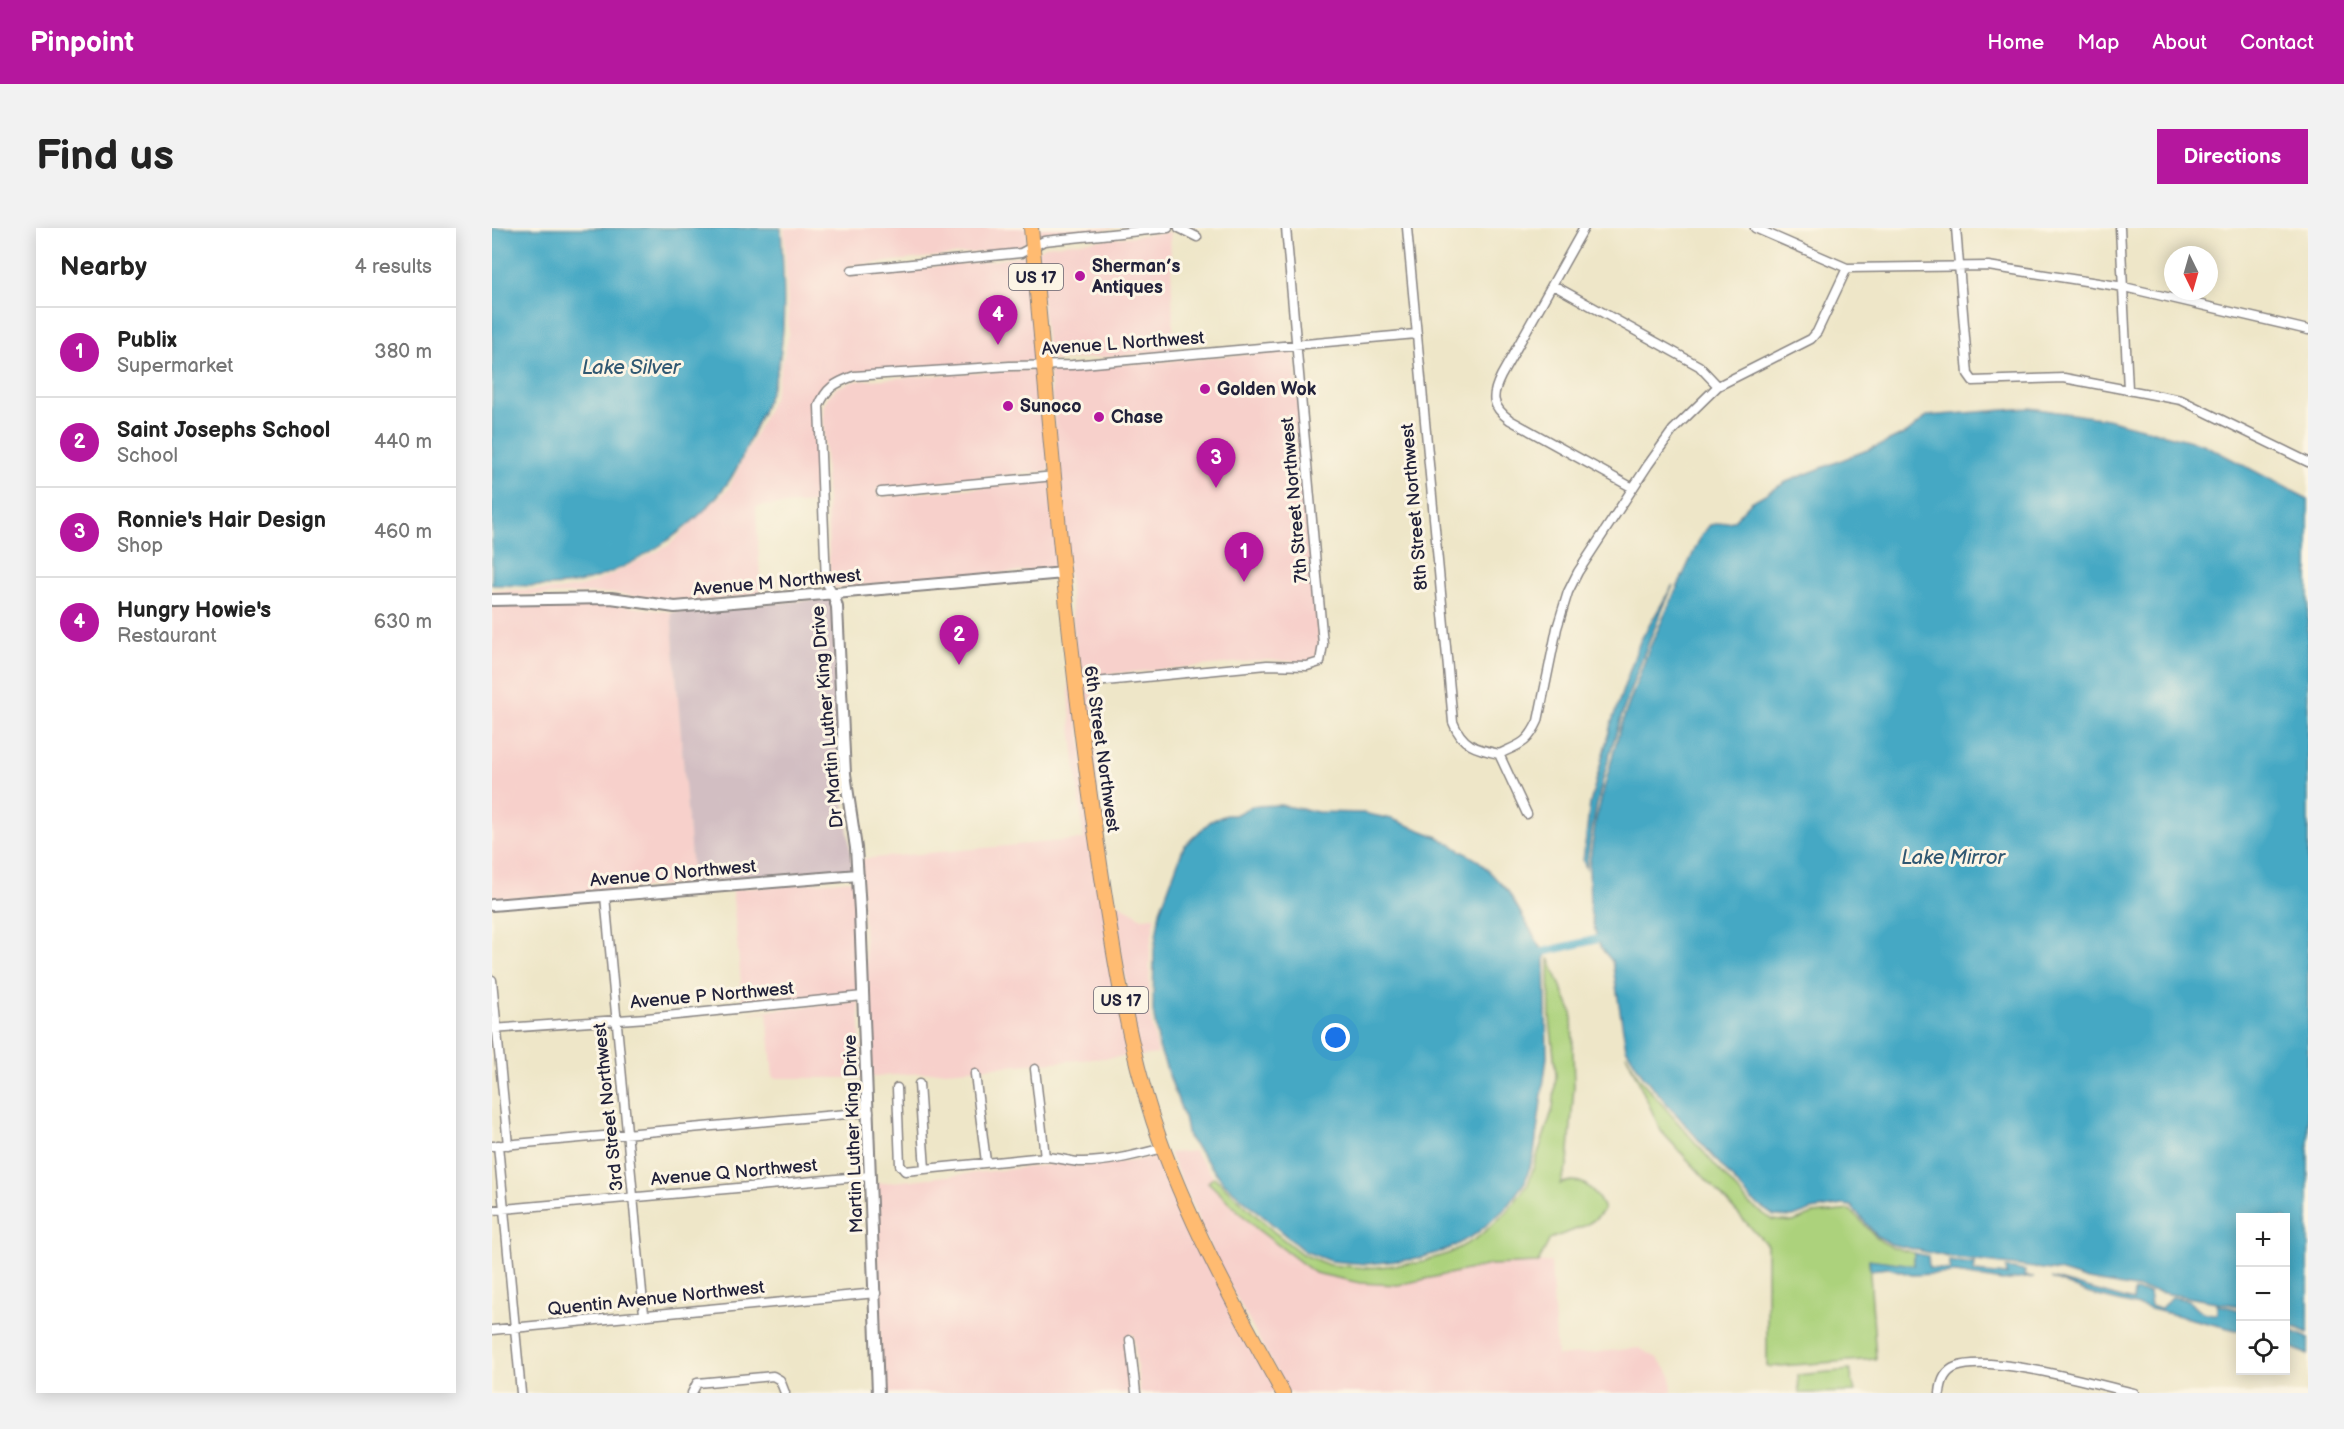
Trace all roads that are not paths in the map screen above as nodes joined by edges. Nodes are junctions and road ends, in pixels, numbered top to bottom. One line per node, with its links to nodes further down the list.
1 (1031, 228): 11 (highway, 6th Street Northwest / US 17)
2 (1168, 228): 11 (street)
3 (1179, 228): 10 (street)
4 (1286, 228): 19 (street, 7th Street Northwest)
5 (1407, 228): 18 (street, 8th Street Northwest)
6 (1584, 228): 15 (street)
7 (1755, 228): 13 (street)
8 (1956, 228): 12 (street)
9 (2120, 228): 16 (street)
10 (1197, 237)
11 (1033, 248): 14 (street); 20 (highway, 6th Street Northwest / US 17)
12 (1960, 264): 13 (street); 16 (street); 22 (street)
13 (1847, 268): 21 (street)
14 (852, 270)
15 (1553, 285): 21 (street); 25 (street)
16 (2124, 287): 17 (street); 22 (street)
17 (2308, 330)
18 (1416, 334): 19 (street, Avenue L Northwest); 31 (street, 8th Street Northwest)
19 (1298, 346): 20 (street, Avenue L Northwest); 30 (street, 7th Street Northwest)
20 (1044, 366): 24 (highway, 6th Street Northwest / US 17); 28 (street, Avenue L Northwest)
21 (1718, 386): 25 (street)
22 (2128, 389): 23 (street)
23 (2308, 462)
24 (1055, 476): 26 (street); 27 (highway, 6th Street Northwest / US 17)
25 (1633, 488): 31 (street)
26 (881, 492)
27 (1064, 573): 28 (street, Avenue M Northwest); 30 (highway, 6th Street Northwest / US 17)
28 (832, 593): 29 (street, Avenue M Northwest); 33 (street, Dr Martin Luther King Drive)
29 (492, 600)
30 (1075, 684): 47 (highway, 6th Street Northwest / US 17)
31 (1499, 754): 32 (street)
32 (1527, 814)
33 (858, 875): 34 (street, Avenue O Northwest); 37 (street, Martin Luther King Drive)
34 (605, 896): 35 (street, Avenue O Northwest); 38 (street, 3rd Street Northwest)
35 (492, 905)
36 (492, 980): 39 (street)
37 (863, 996): 38 (street, Avenue P Northwest); 44 (street, Martin Luther King Drive)
38 (617, 1020): 39 (street, Avenue P Northwest); 45 (street, 3rd Street Northwest)
39 (494, 1029): 46 (street)
40 (1035, 1069): 48 (street)
41 (975, 1074): 49 (street)
42 (919, 1084): 50 (street)
43 (897, 1088): 50 (street)
44 (869, 1112): 45 (street); 51 (street, Martin Luther King Drive)
45 (628, 1135): 46 (street); 52 (street, 3rd Street Northwest)
46 (499, 1145): 53 (street)
47 (1163, 1148): 48 (street); 65 (highway, 6th Street Northwest / US 17)
48 (1045, 1157): 49 (street)
49 (986, 1162): 50 (street)
50 (925, 1169)
51 (870, 1176): 52 (street, Avenue Q Northwest); 55 (street, Martin Luther King Drive)
52 (634, 1197): 53 (street, Avenue Q Northwest); 56 (street, 3rd Street Northwest)
53 (504, 1209): 54 (street, Avenue Q Northwest); 57 (street)
54 (492, 1210)
55 (876, 1293): 56 (street, Quentin Avenue Northwest); 63 (street, Martin Luther King Drive)
56 (644, 1314): 57 (street, Quentin Avenue Northwest)
57 (514, 1328): 58 (street, Quentin Avenue Northwest); 61 (street)
58 (492, 1330)
59 (1130, 1340): 64 (street)
60 (693, 1389): 62 (street)
61 (521, 1393)
62 (785, 1393)
63 (878, 1393)
64 (1136, 1393)
65 (1283, 1393)
66 (1940, 1393): 67 (street)
67 (2134, 1393)

